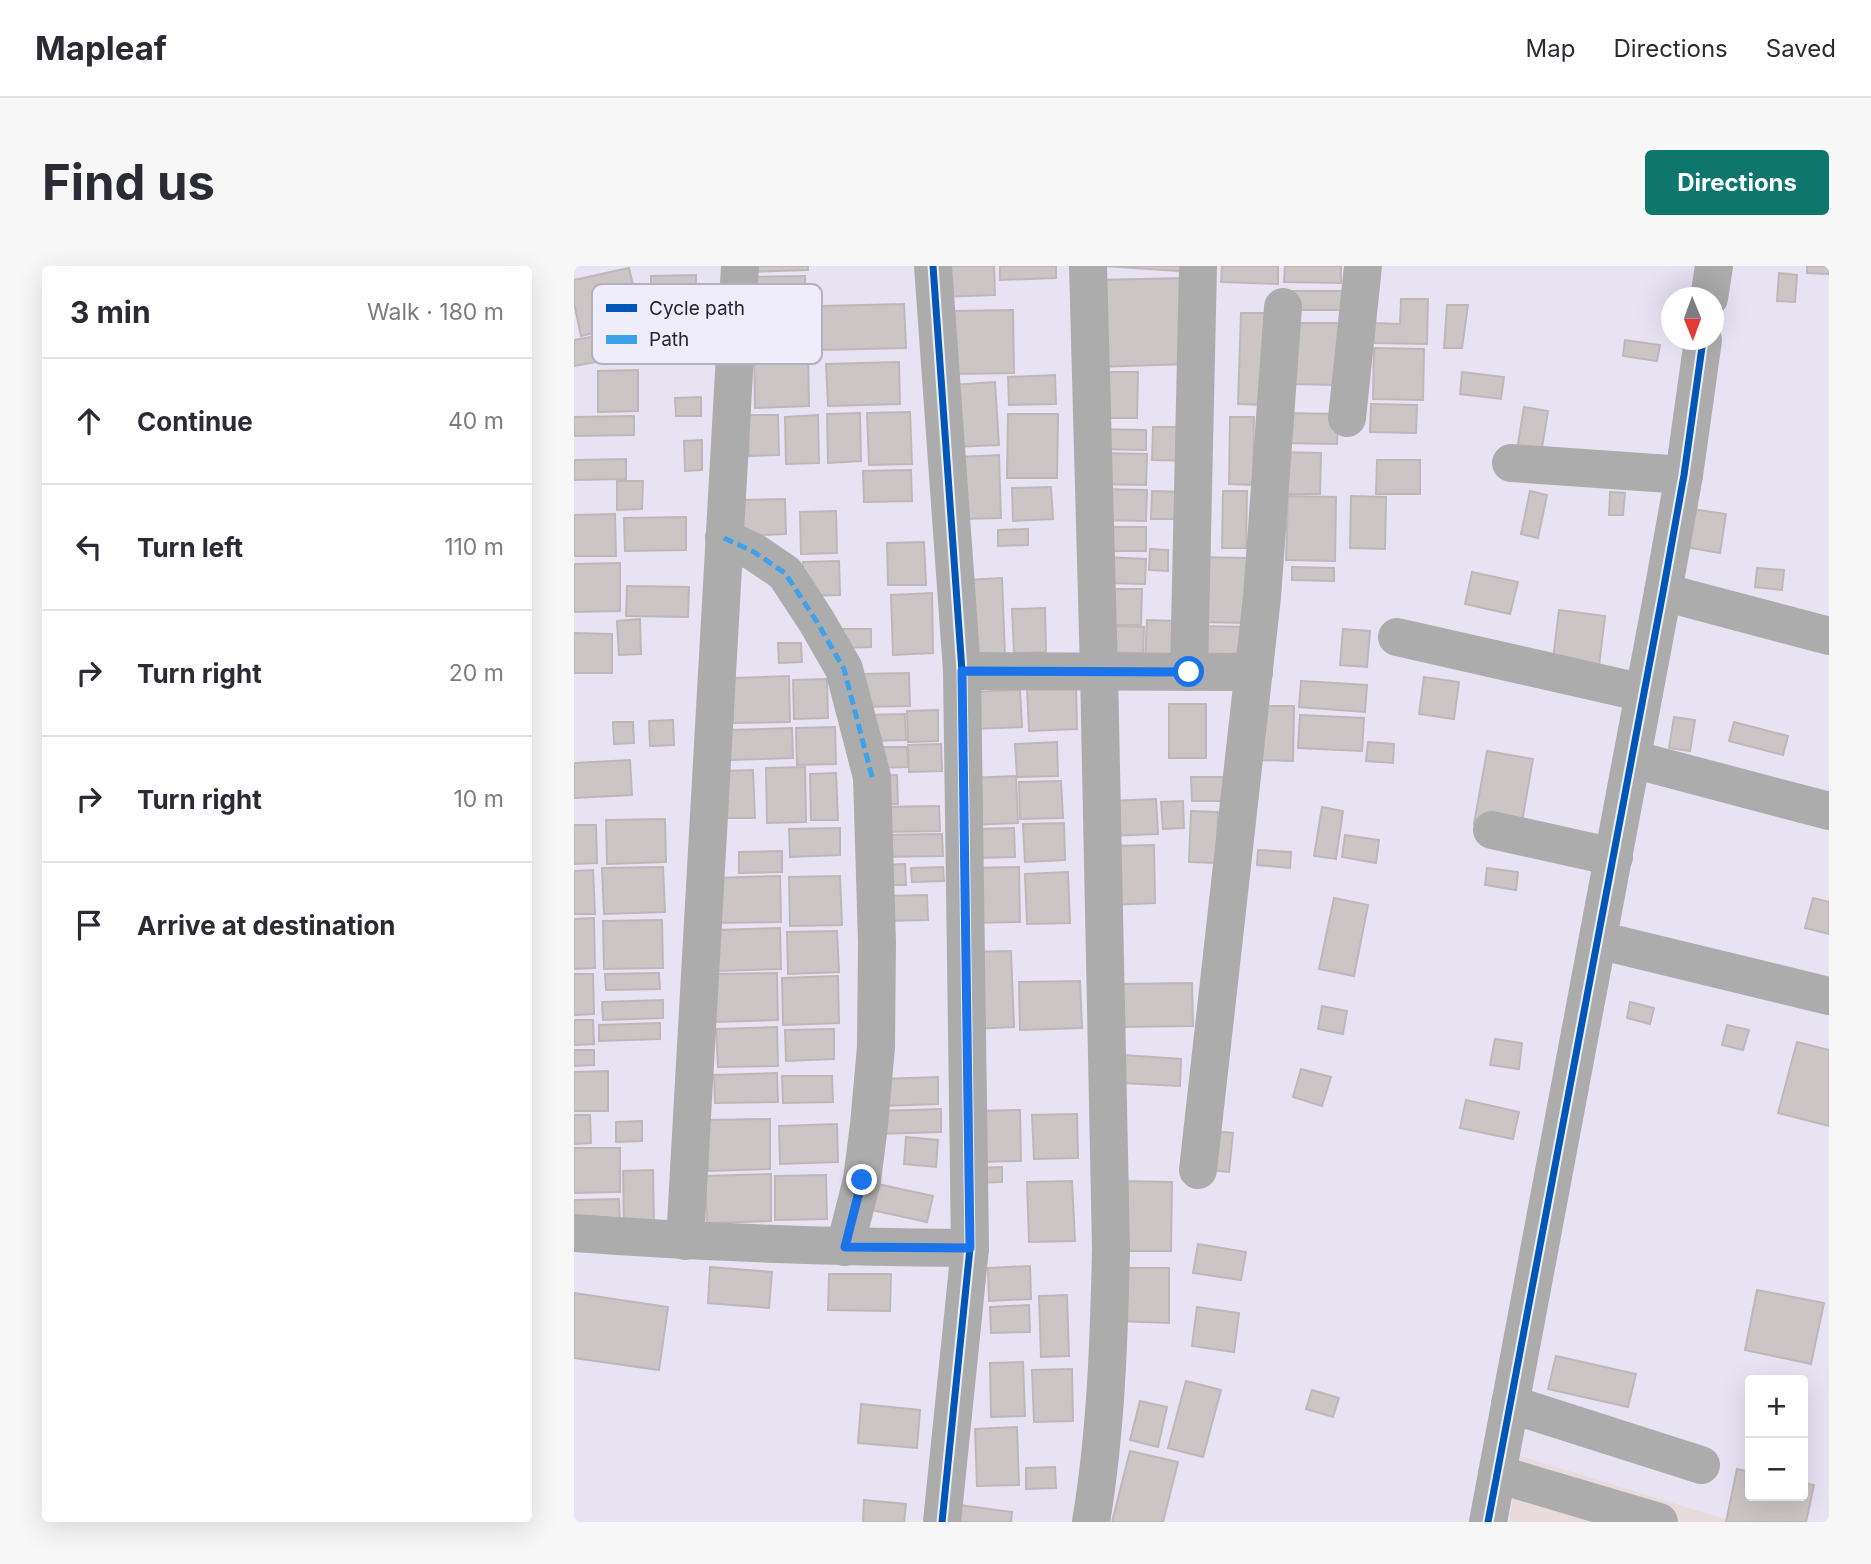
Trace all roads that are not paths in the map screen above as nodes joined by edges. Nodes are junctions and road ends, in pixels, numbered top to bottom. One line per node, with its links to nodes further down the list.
1 (740, 266): 7 (street)
2 (933, 266): 19 (street)
3 (1088, 266): 20 (street)
4 (1198, 266): 21 (street)
5 (1363, 266): 12 (street)
6 (1714, 266): 8 (street)
7 (739, 284)
8 (1711, 287)
9 (1283, 307): 22 (street)
10 (1702, 350): 14 (street)
11 (734, 364): 15 (street)
12 (1347, 418)
13 (1511, 463): 14 (street)
14 (1684, 475): 16 (street)
15 (724, 538): 32 (street); 33 (street)
16 (1663, 592): 17 (street); 23 (street)
17 (1829, 636)
18 (1397, 638): 23 (street)
19 (962, 671): 20 (street); 34 (street)
20 (1099, 671): 21 (street); 39 (street)
21 (1189, 672): 22 (street)
22 (1254, 672): 30 (street)
23 (1644, 692): 24 (street)
24 (1632, 759): 25 (street); 27 (street)
25 (1829, 811)
26 (1492, 830): 27 (street)
27 (1614, 857): 28 (street)
28 (1598, 940): 29 (street); 35 (street)
29 (1829, 996)
30 (1198, 1170)
31 (574, 1233): 32 (street)
32 (685, 1241): 33 (street)
33 (845, 1247): 34 (street)
34 (970, 1248): 38 (street)
35 (1510, 1404): 36 (street); 37 (street)
36 (1701, 1465)
37 (1497, 1474): 40 (street); 41 (street)
38 (942, 1522)
39 (1091, 1522)
40 (1488, 1522)
41 (1659, 1522)

